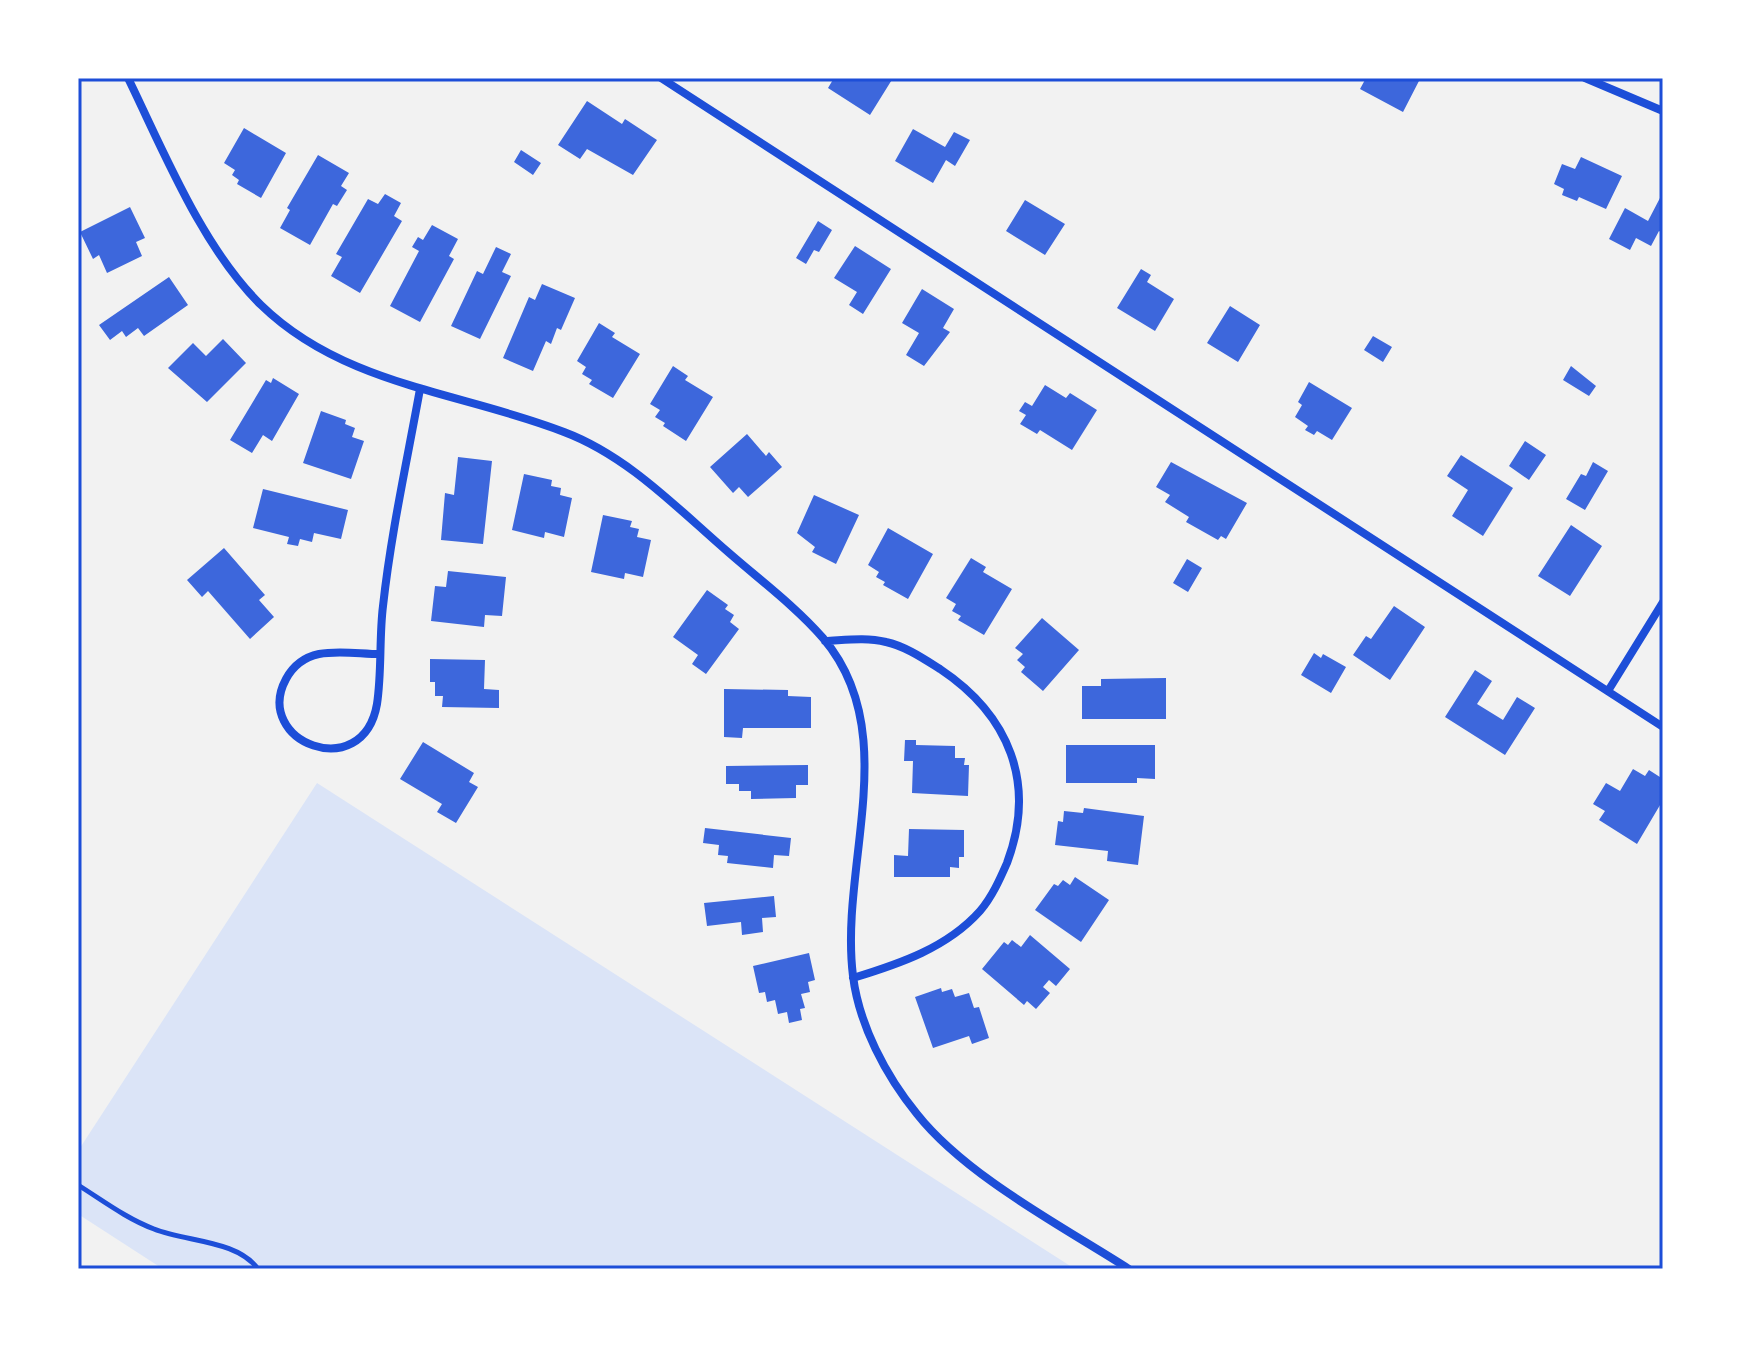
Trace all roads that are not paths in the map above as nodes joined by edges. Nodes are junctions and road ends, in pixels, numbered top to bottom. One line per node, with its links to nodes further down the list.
1 (128, 78): 5 (street)
2 (661, 78): 9 (street)
3 (1585, 78): 4 (street)
4 (1663, 111)
5 (420, 389): 7 (street); 8 (street)
6 (1663, 602): 9 (street)
7 (825, 641): 11 (street); 11 (street)
8 (380, 654): 8 (street)
9 (1608, 691): 10 (street)
10 (1663, 727)
11 (853, 978): 12 (street)
12 (1129, 1269)

